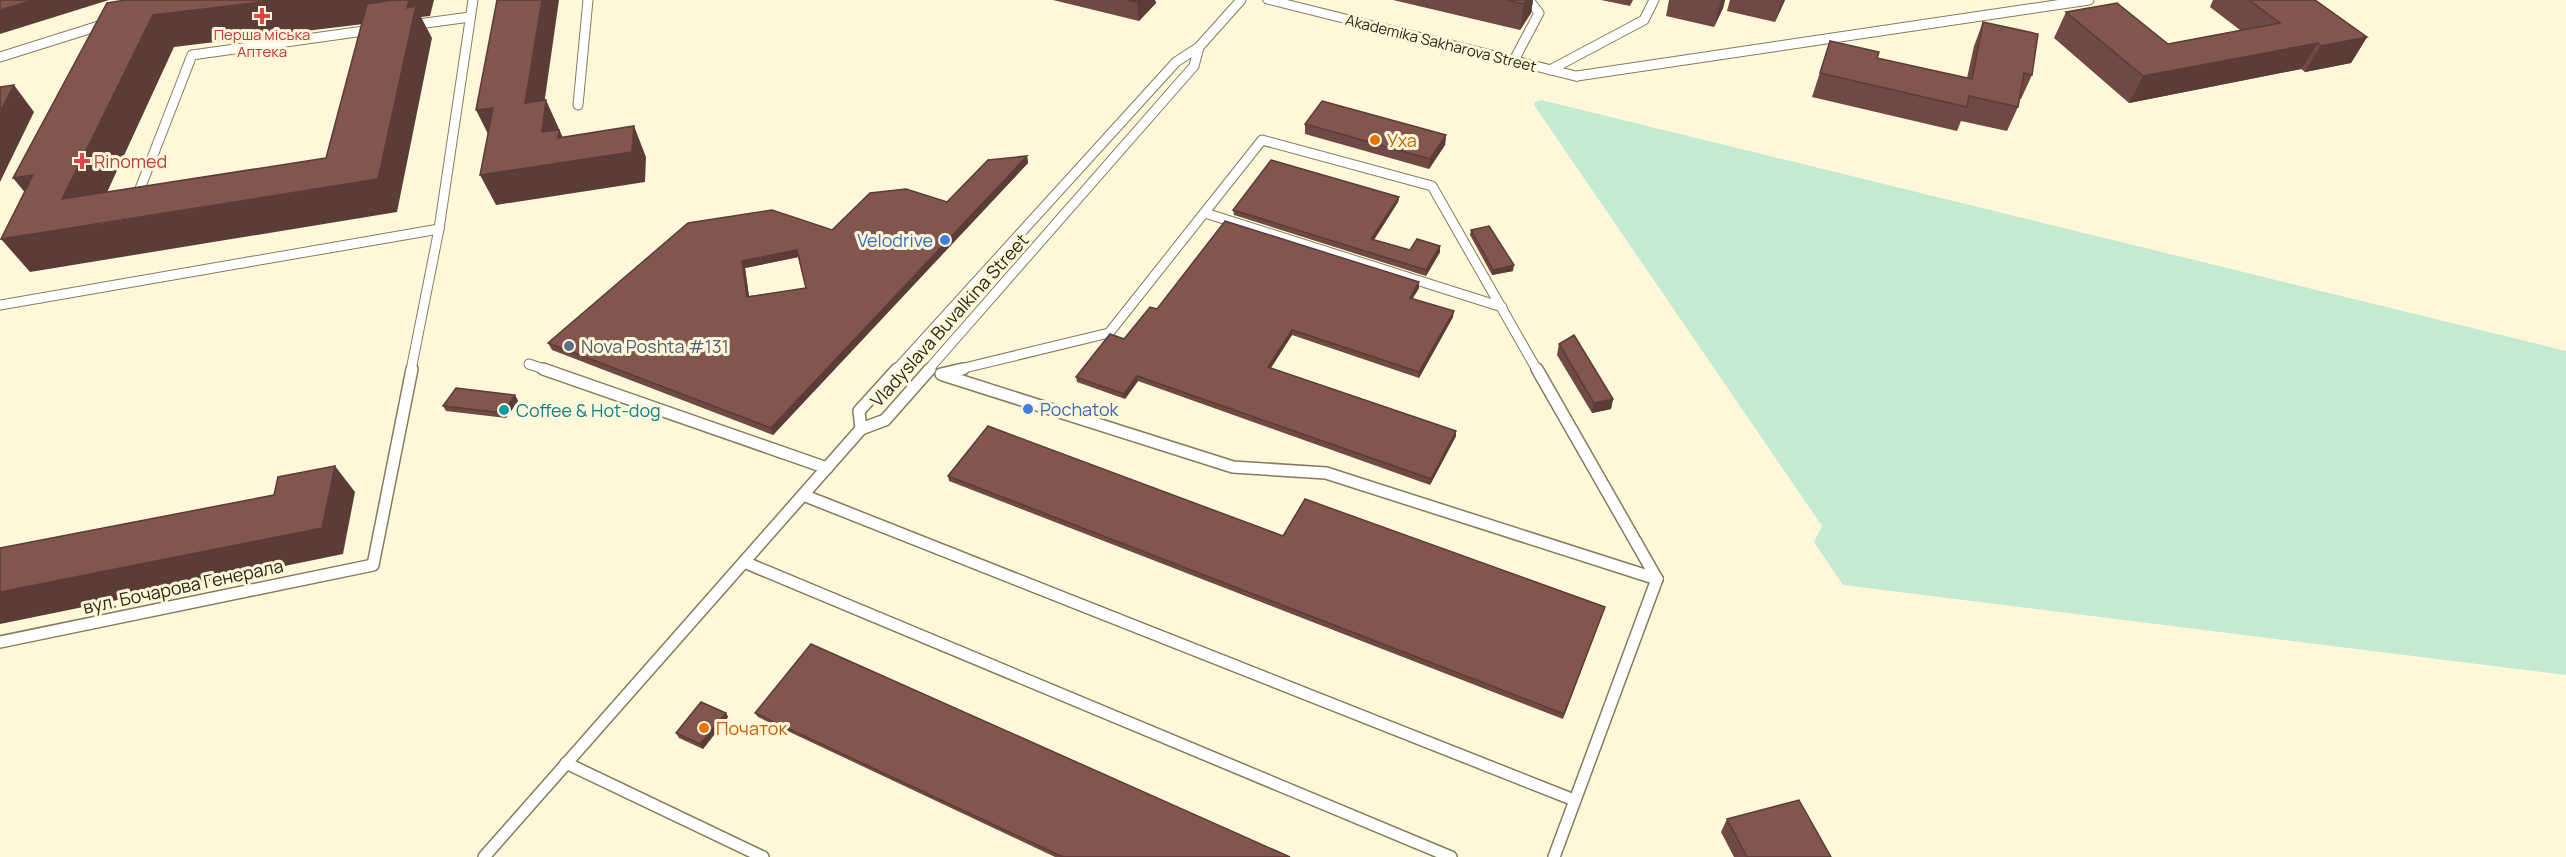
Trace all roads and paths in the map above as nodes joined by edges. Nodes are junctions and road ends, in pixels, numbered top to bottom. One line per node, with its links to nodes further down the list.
1 (473, 0): 8 (lane)
2 (588, 0): 17 (lane)
3 (1241, 0): 12 (lane, Vladyslava Buvalkina Street)
4 (1270, 0): 14 (street, Akademika Sakharova Street)
5 (1654, 0): 15 (lane)
6 (2089, 0): 16 (lane)
7 (1528, 1): 14 (lane)
8 (470, 17): 10 (lane); 20 (lane)
9 (114, 21): 13 (lane)
10 (402, 26)
11 (376, 40): 18 (lane)
12 (1199, 47): 24 (lane, Vladyslava Buvalkina Street); 26 (lane, Vladyslava Buvalkina Street)
13 (0, 57)
14 (1513, 62): 15 (street, Akademika Sakharova Street)
15 (1550, 70): 16 (street, Akademika Sakharova Street)
16 (1577, 76)
17 (578, 105)
18 (134, 205)
19 (1204, 213): 22 (lane); 22 (lane); 25 (lane)
20 (439, 229): 21 (lane); 31 (lane, вул. Бочарова Генерала)
21 (0, 305)
22 (1502, 307): 30 (lane)
23 (529, 364): 27 (lane)
24 (929, 370): 25 (lane); 26 (lane, Vladyslava Buvalkina Street)
25 (941, 374): 30 (lane)
26 (861, 429): 27 (lane)
27 (827, 468): 28 (lane)
28 (803, 495): 29 (lane); 33 (lane)
29 (744, 562): 32 (lane); 36 (lane)
30 (1657, 579): 33 (lane)
31 (0, 642)
32 (566, 763): 34 (lane); 35 (lane)
33 (1574, 800): 37 (lane)
34 (484, 857)
35 (763, 857)
36 (1451, 857)
37 (1554, 857)

